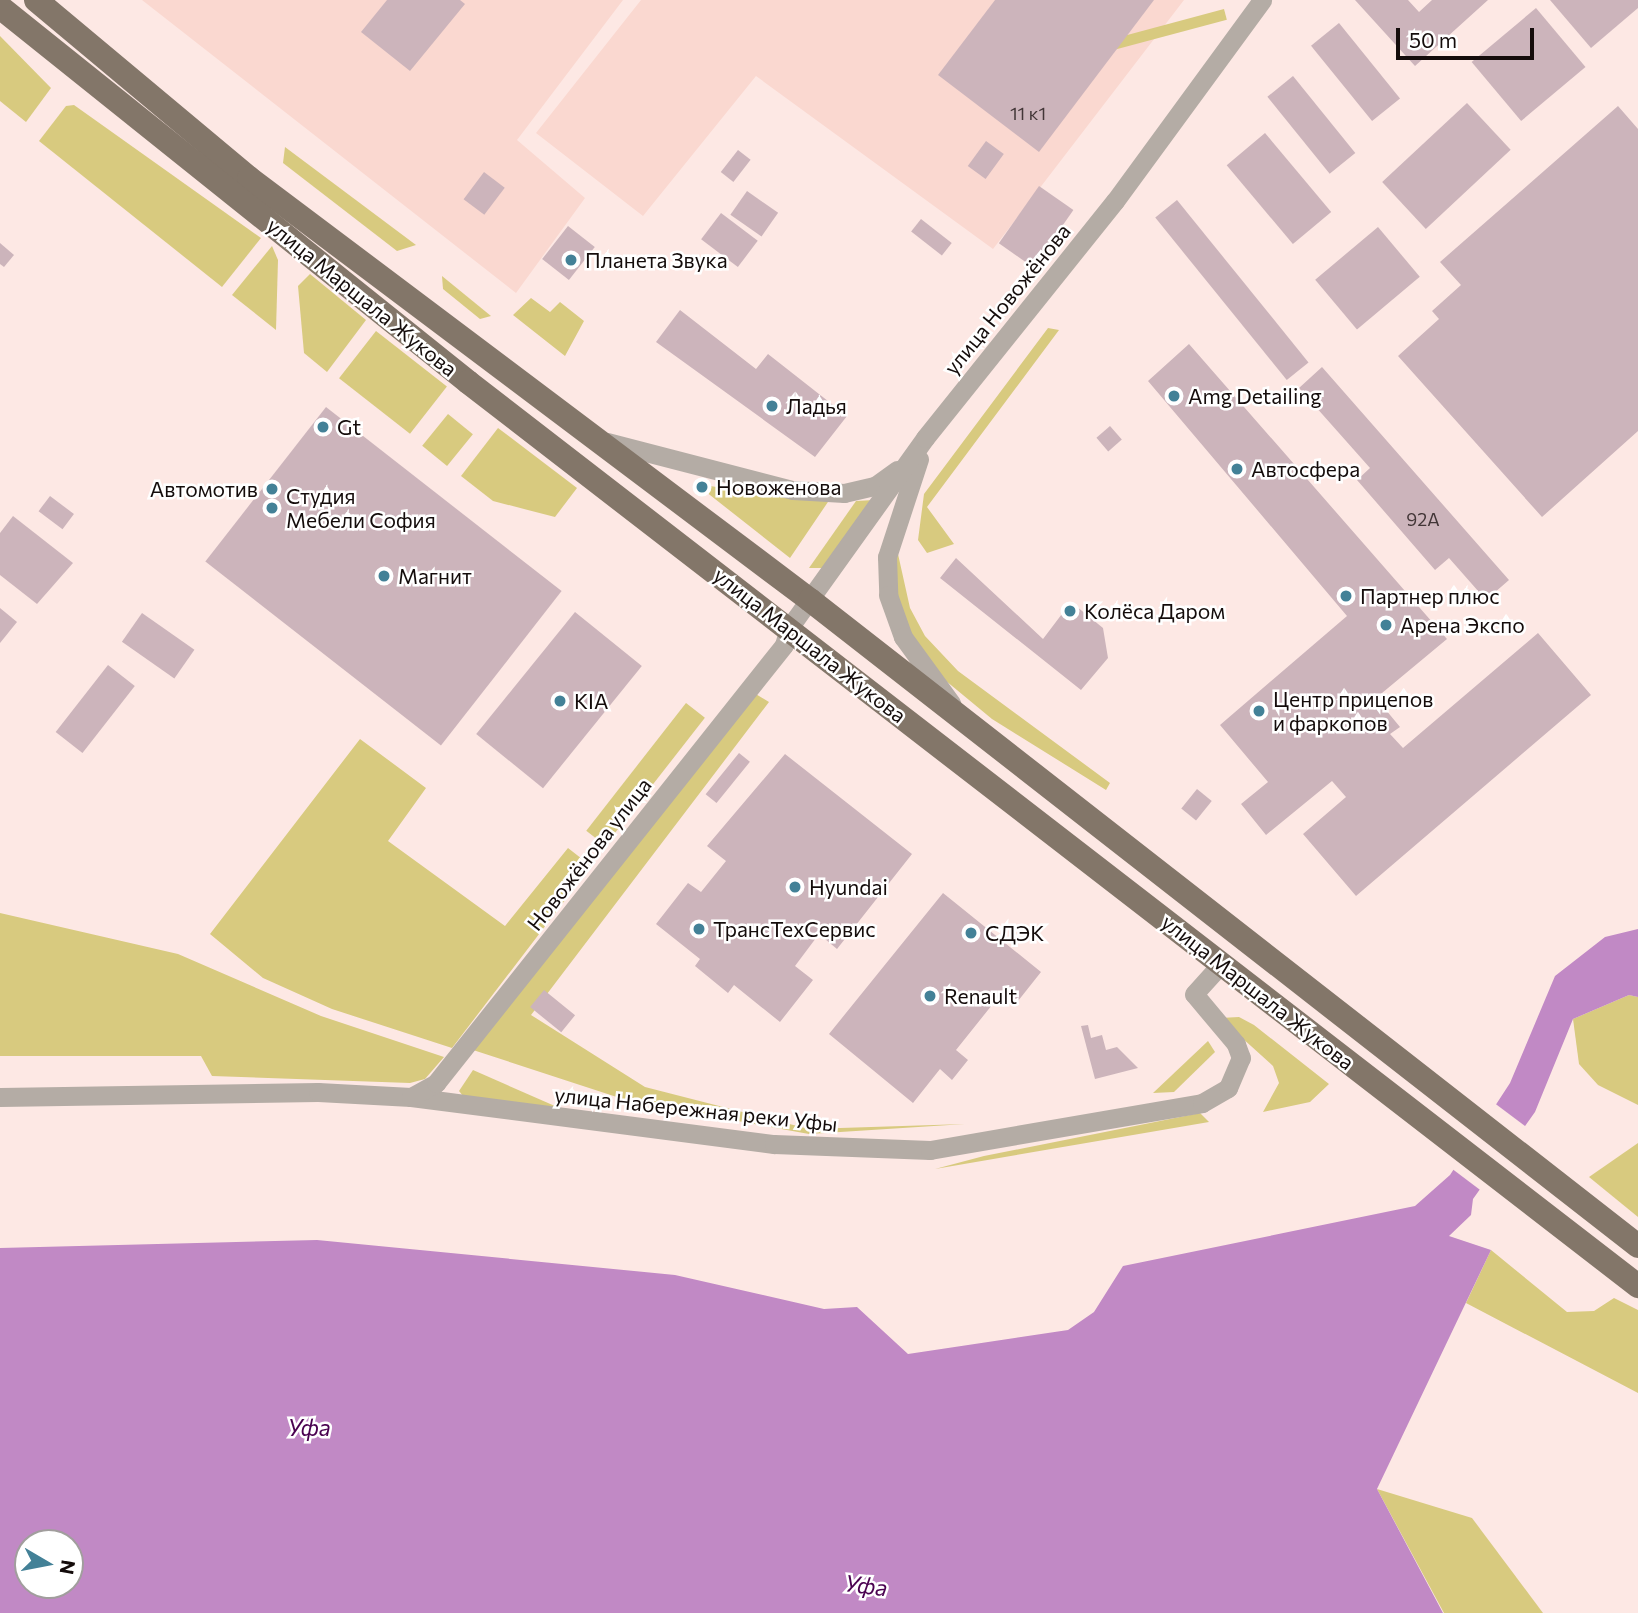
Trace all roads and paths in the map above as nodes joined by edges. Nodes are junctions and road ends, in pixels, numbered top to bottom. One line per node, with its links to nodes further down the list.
1 (36, 0): 5 (main road, улица Маршала Жукова)
2 (1262, 0): 4 (street, улица Новожёнова)
3 (0, 7): 7 (main road, улица Маршала Жукова)
4 (925, 438): 5 (street); 6 (street, улица Новожёнова); 8 (street)
5 (602, 440): 6 (main road, улица Маршала Жукова)
6 (810, 600): 7 (street, улица Новожёнова); 8 (main road, улица Маршала Жукова)
7 (789, 628): 9 (main road, улица Маршала Жукова); 11 (street, Новожёнова улица)
8 (959, 715): 12 (main road, улица Маршала Жукова)
9 (1221, 964): 11 (street, улица Набережная реки Уфы); 13 (main road, улица Маршала Жукова)
10 (0, 1097): 11 (street, улица Набережная реки Уфы)
11 (411, 1097)
12 (1638, 1246)
13 (1632, 1281)

